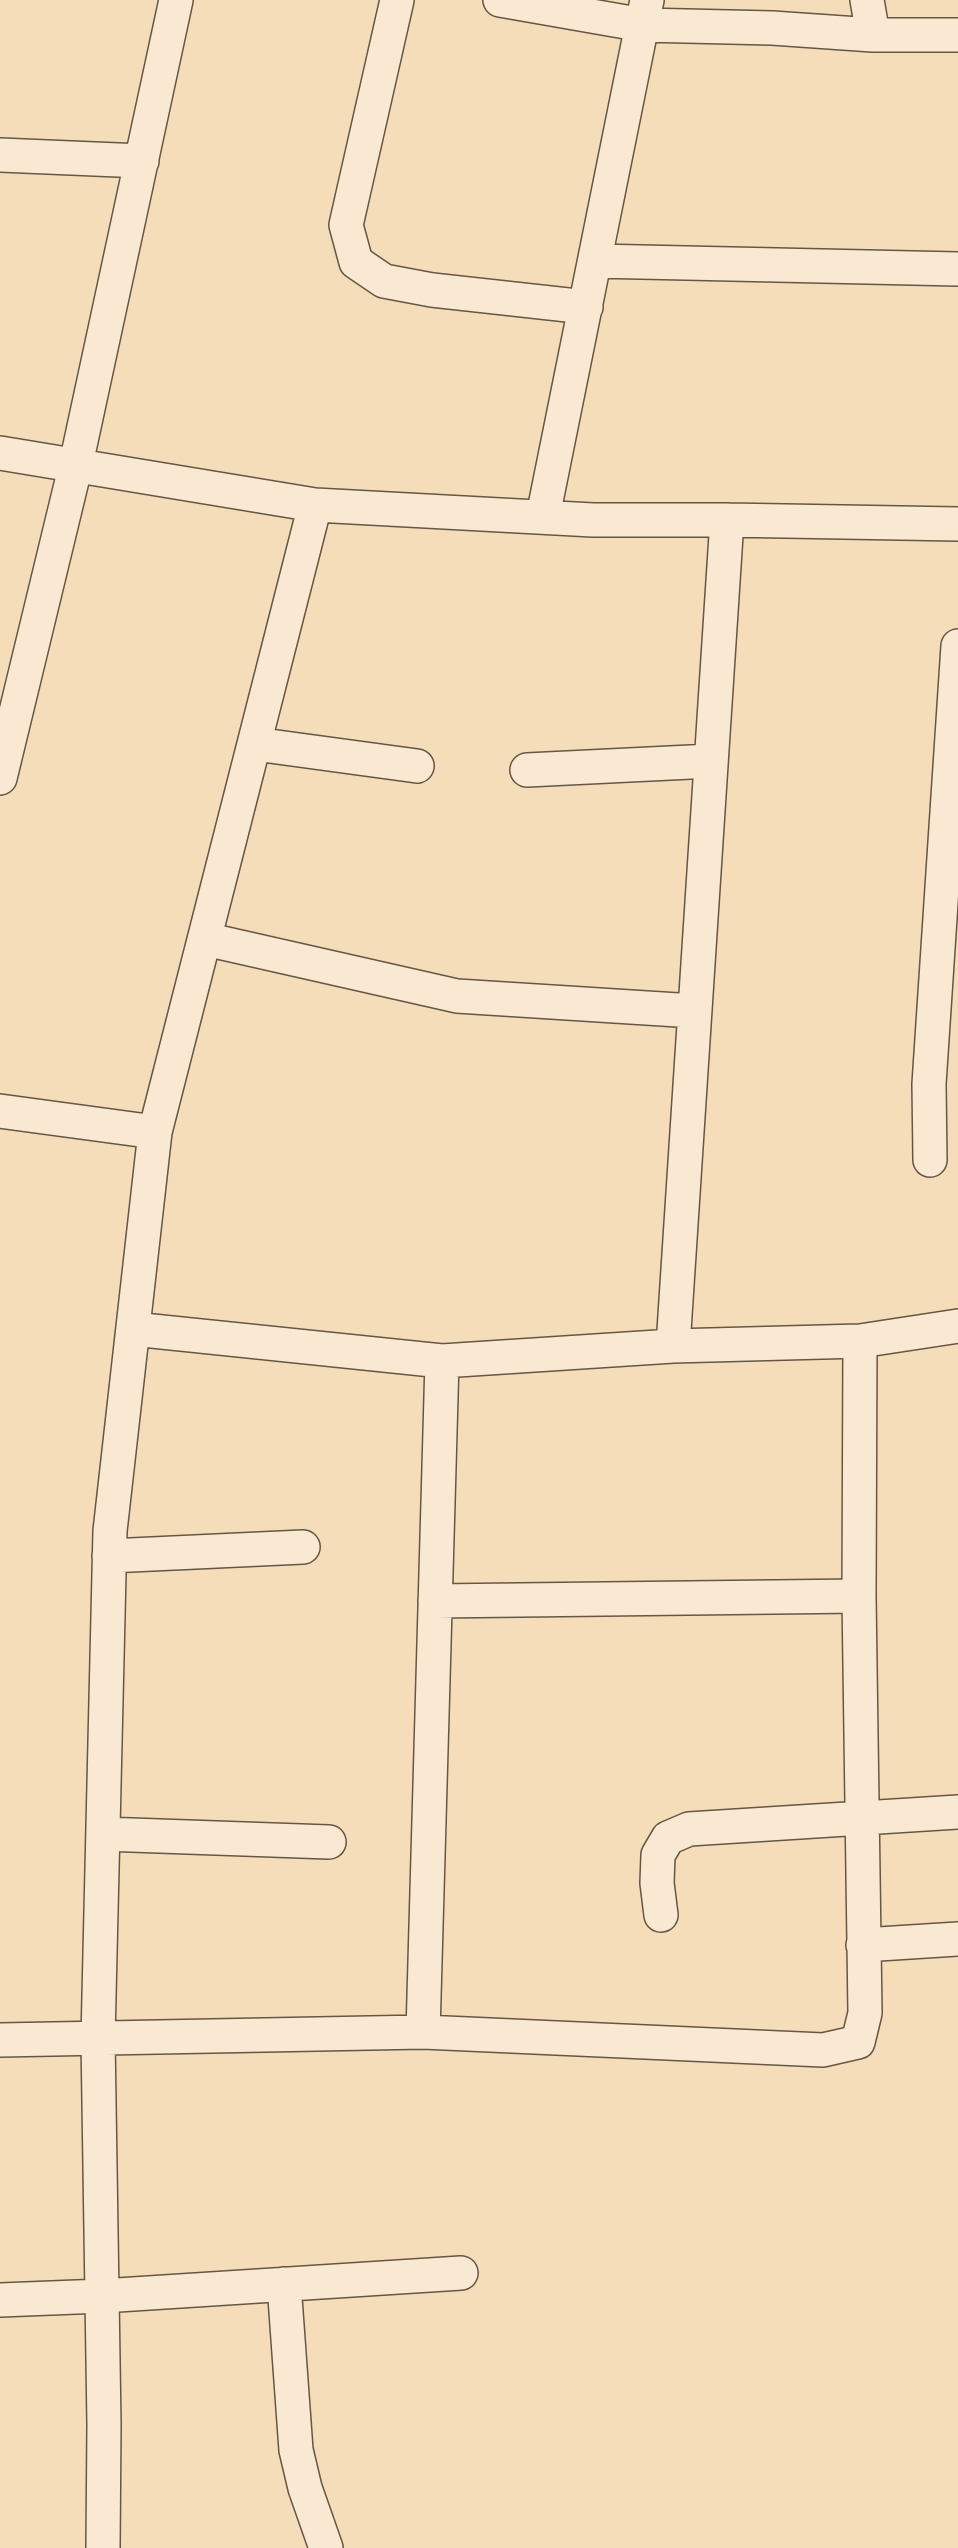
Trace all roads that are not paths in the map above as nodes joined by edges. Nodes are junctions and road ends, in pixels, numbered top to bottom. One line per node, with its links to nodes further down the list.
1 (176, 0): 9 (street)
2 (397, 0): 12 (street)
3 (500, 0): 5 (street)
4 (867, 0): 6 (street)
5 (645, 12): 6 (street); 10 (street)
6 (873, 35): 7 (street)
7 (958, 35)
8 (0, 155): 9 (street)
9 (142, 161): 14 (street)
10 (596, 261): 11 (street); 12 (street)
11 (958, 269)
12 (586, 307): 16 (street)
13 (0, 453): 14 (street)
14 (76, 464): 15 (street); 20 (street)
15 (315, 505): 16 (street); 21 (street)
16 (543, 516): 17 (street)
17 (727, 520): 18 (street); 22 (street)
18 (958, 524)
19 (958, 646): 30 (street)
20 (10, 696): 25 (street)
21 (255, 744): 23 (street); 26 (street)
22 (711, 761): 24 (street); 27 (street)
23 (417, 766)
24 (527, 770)
25 (0, 777)
26 (205, 939): 27 (street); 29 (street)
27 (694, 1011): 34 (street)
28 (0, 1111): 29 (street)
29 (155, 1132): 32 (street)
30 (930, 1160)
31 (958, 1326): 33 (street)
32 (133, 1329): 35 (street); 37 (street)
33 (860, 1341): 34 (street); 38 (street)
34 (673, 1346): 35 (street)
35 (442, 1361): 39 (street)
36 (303, 1547): 37 (street)
37 (110, 1556): 42 (street)
38 (859, 1596): 39 (street); 41 (street)
39 (435, 1601): 47 (street)
40 (958, 1812): 41 (street)
41 (862, 1817): 44 (street); 46 (street)
42 (103, 1834): 43 (street); 48 (street)
43 (329, 1842)
44 (661, 1915)
45 (958, 1939): 46 (street)
46 (863, 1944): 47 (street)
47 (423, 2032): 48 (street)
48 (98, 2038): 49 (street); 52 (street)
49 (0, 2040)
50 (461, 2273): 51 (street)
51 (284, 2284): 52 (street); 55 (street)
52 (102, 2296): 53 (street); 54 (street)
53 (0, 2300)
54 (103, 2548)
55 (326, 2548)

